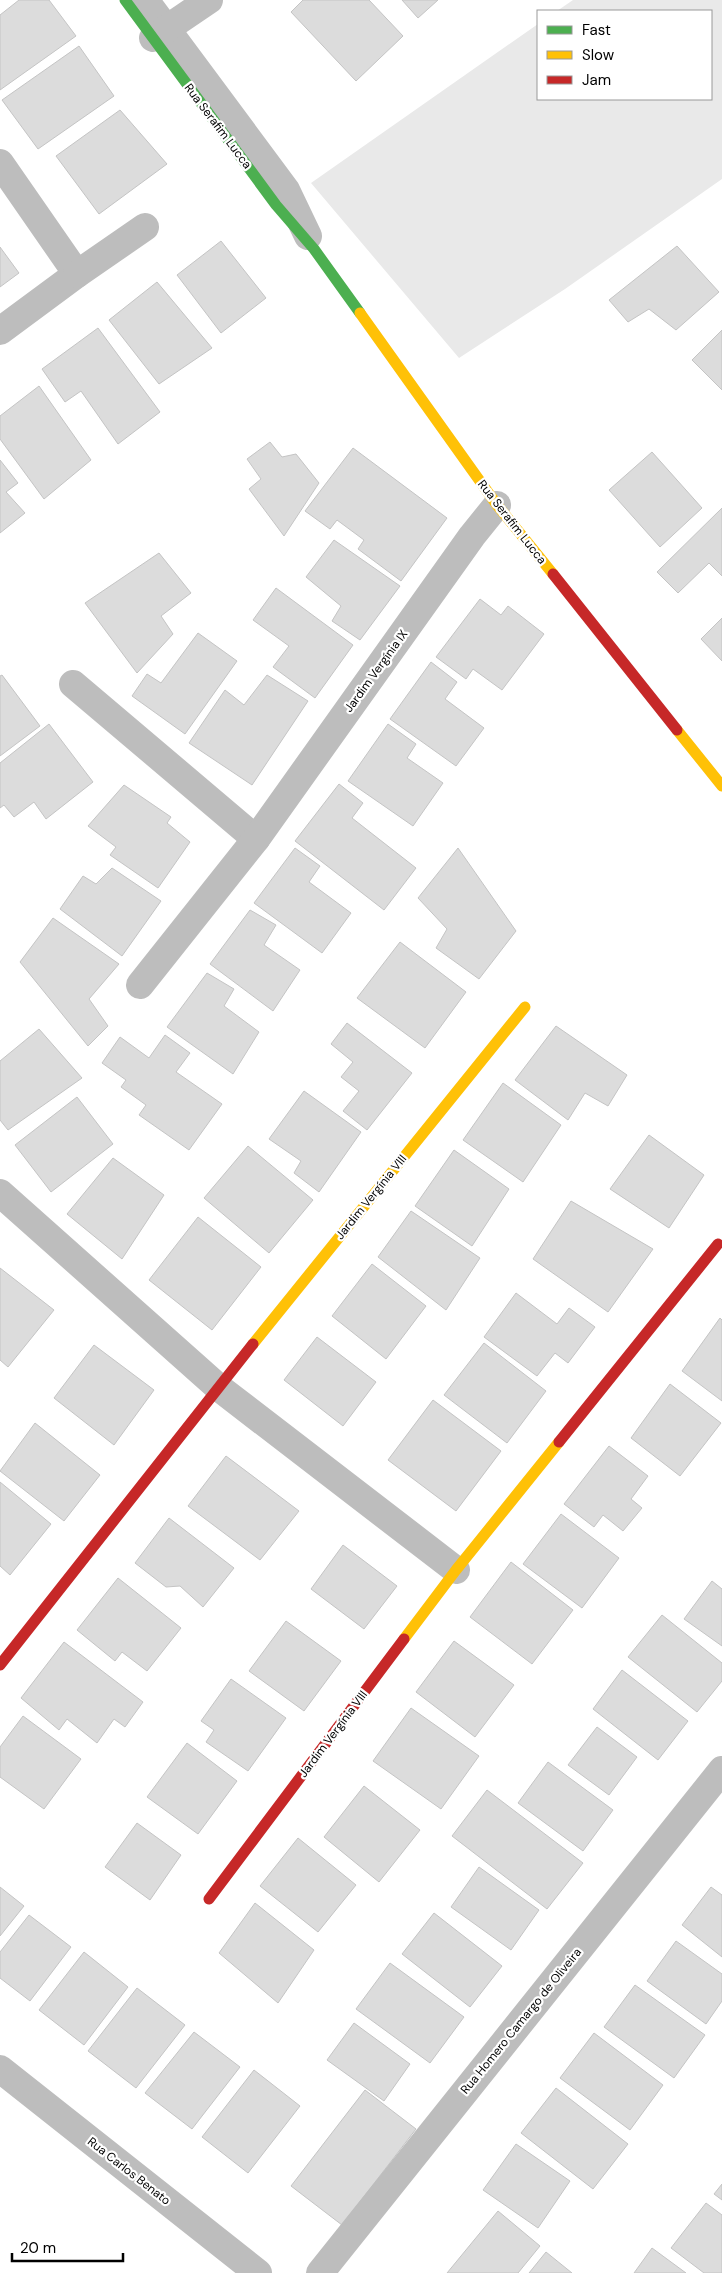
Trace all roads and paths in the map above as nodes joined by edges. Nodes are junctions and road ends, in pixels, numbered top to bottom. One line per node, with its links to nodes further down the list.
1 (124, 0): 4 (street, Rua Serafim Lucca)
2 (145, 0): 4 (street, Rua Serafim Lucca)
3 (209, 0): 4 (street)
4 (159, 33): 7 (street, Rua Serafim Lucca)
5 (0, 163): 8 (street)
6 (145, 227): 8 (street)
7 (314, 249): 10 (street, Rua Serafim Lucca)
8 (77, 274): 9 (street)
9 (0, 331)
10 (498, 505): 12 (street, Rua Serafim Lucca); 13 (street, Jardim Vergínia IX)
11 (73, 684): 13 (street)
12 (722, 786)
13 (256, 839): 14 (street, Jardim Vergínia IX)
14 (140, 985)
15 (525, 1007): 18 (street, Jardim Vergínia VIII)
16 (0, 1193): 18 (street)
17 (718, 1244): 19 (street, Jardim Vergínia VIII)
18 (218, 1387): 19 (street); 20 (street, Jardim Vergínia VIII)
19 (456, 1570): 22 (street, Jardim Vergínia VIII)
20 (0, 1665)
21 (722, 1770): 25 (street, Rua Homero Camargo de Oliveira)
22 (209, 1899)
23 (0, 2069): 24 (street, Rua Carlos Benato)
24 (258, 2273)
25 (320, 2273)

